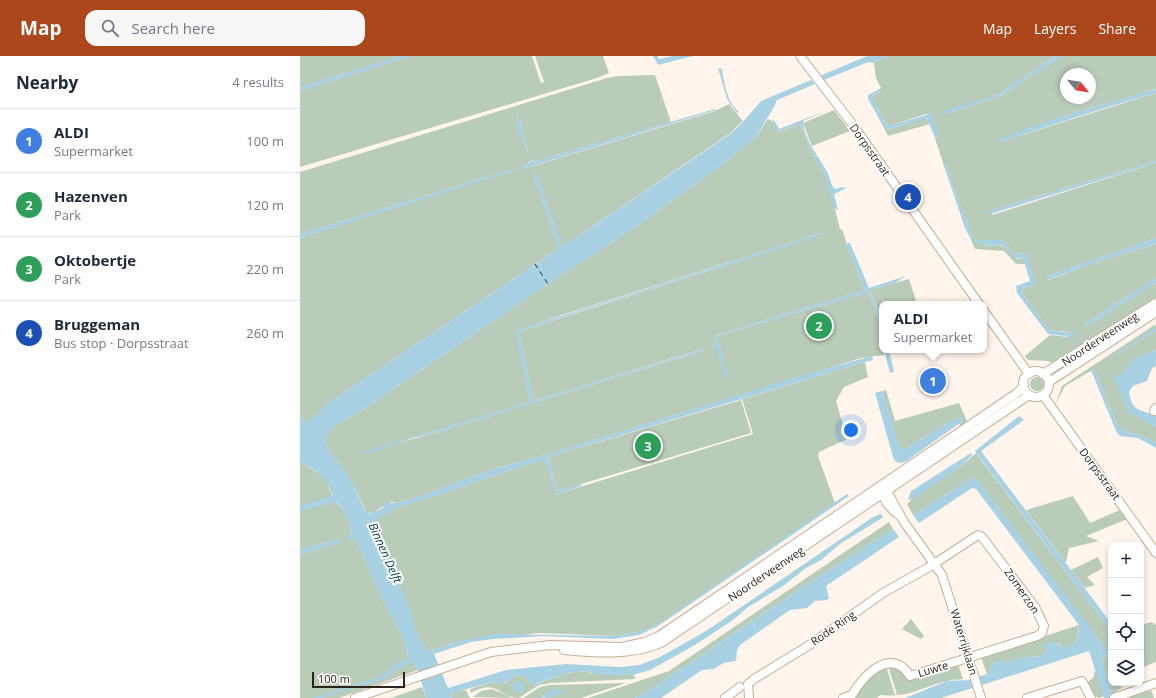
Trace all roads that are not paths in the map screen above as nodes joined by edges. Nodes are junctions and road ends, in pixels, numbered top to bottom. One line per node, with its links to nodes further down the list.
1 (800, 56): 2 (street, Dorpsstraat)
2 (977, 301)
3 (1156, 303): 7 (street, Noorderveenweg)
4 (1156, 312): 8 (street, Noorderveenweg)
5 (987, 315): 6 (street)
6 (1029, 374): 7 (street); 9 (street)
7 (1043, 374): 8 (street)
8 (1049, 382): 11 (street)
9 (1024, 386): 10 (street); 12 (street, Noorderveenweg)
10 (1029, 395): 11 (street); 13 (street, Noorderveenweg)
11 (1043, 395): 14 (street, Dorpsstraat)
12 (880, 486): 13 (street, Waterrijklaan); 17 (street, Noorderveenweg)
13 (885, 493): 15 (street, Waterrijklaan); 17 (street, Noorderveenweg)
14 (1156, 553)
15 (933, 565): 16 (street, Waterrijklaan); 16 (street, Zomerzon); 22 (street, Rode Ring)
16 (969, 658): 23 (street, Luwte); 24 (street, Waterrijklaan)
17 (470, 659): 20 (street, Noorderveenweg)
18 (1155, 683): 27 (street)
19 (740, 687): 21 (street)
20 (354, 698)
21 (725, 698)
22 (749, 698)
23 (843, 698)
24 (982, 698)
25 (1027, 698): 26 (street)
26 (1091, 698)
27 (1114, 698)

